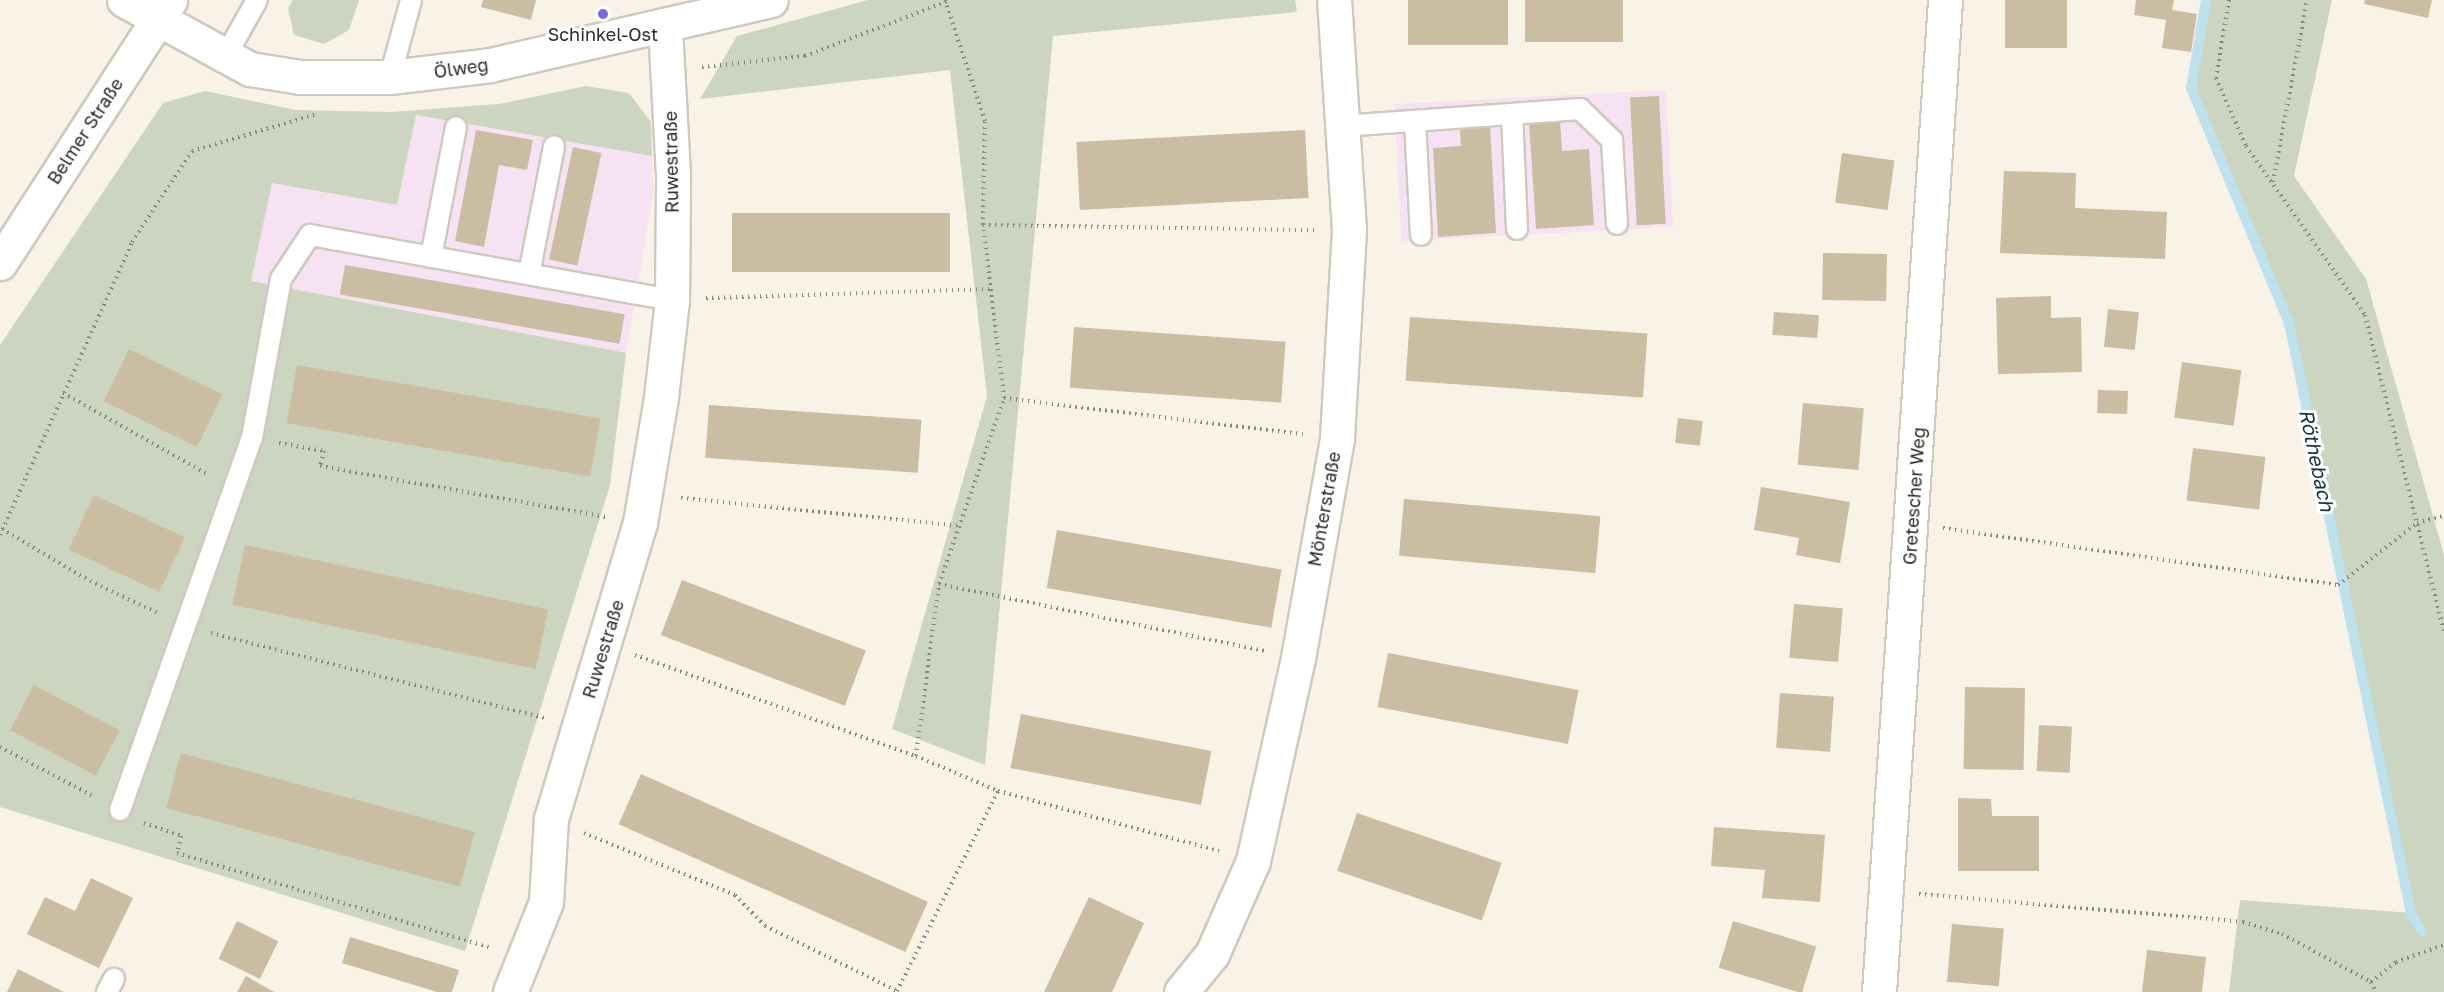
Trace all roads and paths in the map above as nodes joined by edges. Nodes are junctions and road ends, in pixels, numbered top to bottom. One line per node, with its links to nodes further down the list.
1 (124, 0): 10 (street, Ölweg)
2 (257, 0): 12 (lane)
3 (411, 0): 14 (lane)
4 (771, 0): 11 (street, Ölweg)
5 (947, 0): 13 (path); 23 (path)
6 (1334, 0): 18 (street, Mönterstraße)
7 (1945, 0): 40 (street, Gretescher Weg)
8 (2229, 0): 21 (path)
9 (2307, 0): 21 (path)
10 (164, 9): 12 (street, Ölweg); 28 (street, Belmer Straße)
11 (665, 26): 13 (street, Ruwestraße); 14 (street, Ölweg)
12 (225, 57): 14 (street, Ölweg)
13 (669, 71): 31 (street, Ruwestraße)
14 (390, 77)
15 (321, 113): 32 (path)
16 (1512, 114): 17 (lane); 22 (lane); 25 (lane)
17 (1415, 121): 18 (lane); 26 (lane)
18 (1342, 126): 24 (street, Mönterstraße)
19 (456, 127): 27 (lane)
20 (554, 146): 29 (lane)
21 (2272, 183): 39 (path)
22 (1617, 224)
23 (983, 225): 24 (path); 30 (path)
24 (1349, 230): 35 (street, Mönterstraße)
25 (1517, 230)
26 (1421, 235)
27 (431, 257): 29 (lane); 34 (lane)
28 (0, 263)
29 (529, 274): 31 (lane)
30 (990, 289): 31 (path); 33 (path)
31 (672, 300): 37 (street, Ruwestraße)
32 (63, 393): 36 (path); 42 (path)
33 (1004, 398): 35 (path); 41 (path)
34 (252, 438): 36 (lane); 37 (path)
35 (1337, 438): 48 (street, Mönterstraße)
36 (236, 490): 45 (lane)
37 (643, 509): 41 (path); 47 (street, Ruwestraße)
38 (2444, 516): 39 (path)
39 (2417, 522): 40 (path); 46 (path)
40 (1912, 524): 56 (street, Gretescher Weg)
41 (960, 526): 44 (path)
42 (2, 530): 43 (path); 45 (path)
43 (0, 535)
44 (939, 584): 48 (path); 51 (path)
45 (188, 627): 49 (path); 53 (lane)
46 (2444, 633)
47 (606, 644): 49 (street, Ruwestraße); 51 (path)
48 (1298, 658): 55 (street, Mönterstraße)
49 (579, 728): 54 (street, Ruwestraße)
50 (0, 747): 53 (path)
51 (916, 756): 52 (path)
52 (998, 791): 55 (path); 61 (path)
53 (120, 810): 58 (path)
54 (551, 819): 58 (street, Ruwestraße); 61 (path)
55 (1253, 861): 62 (street, Mönterstraße)
56 (1889, 891): 59 (path); 63 (street, Gretescher Weg)
57 (2444, 945): 59 (path)
58 (524, 958): 60 (street, Ruwestraße)
59 (2371, 982): 64 (path)
60 (510, 992)
61 (897, 992)
62 (1181, 992)
63 (1879, 992)
64 (2376, 992)

